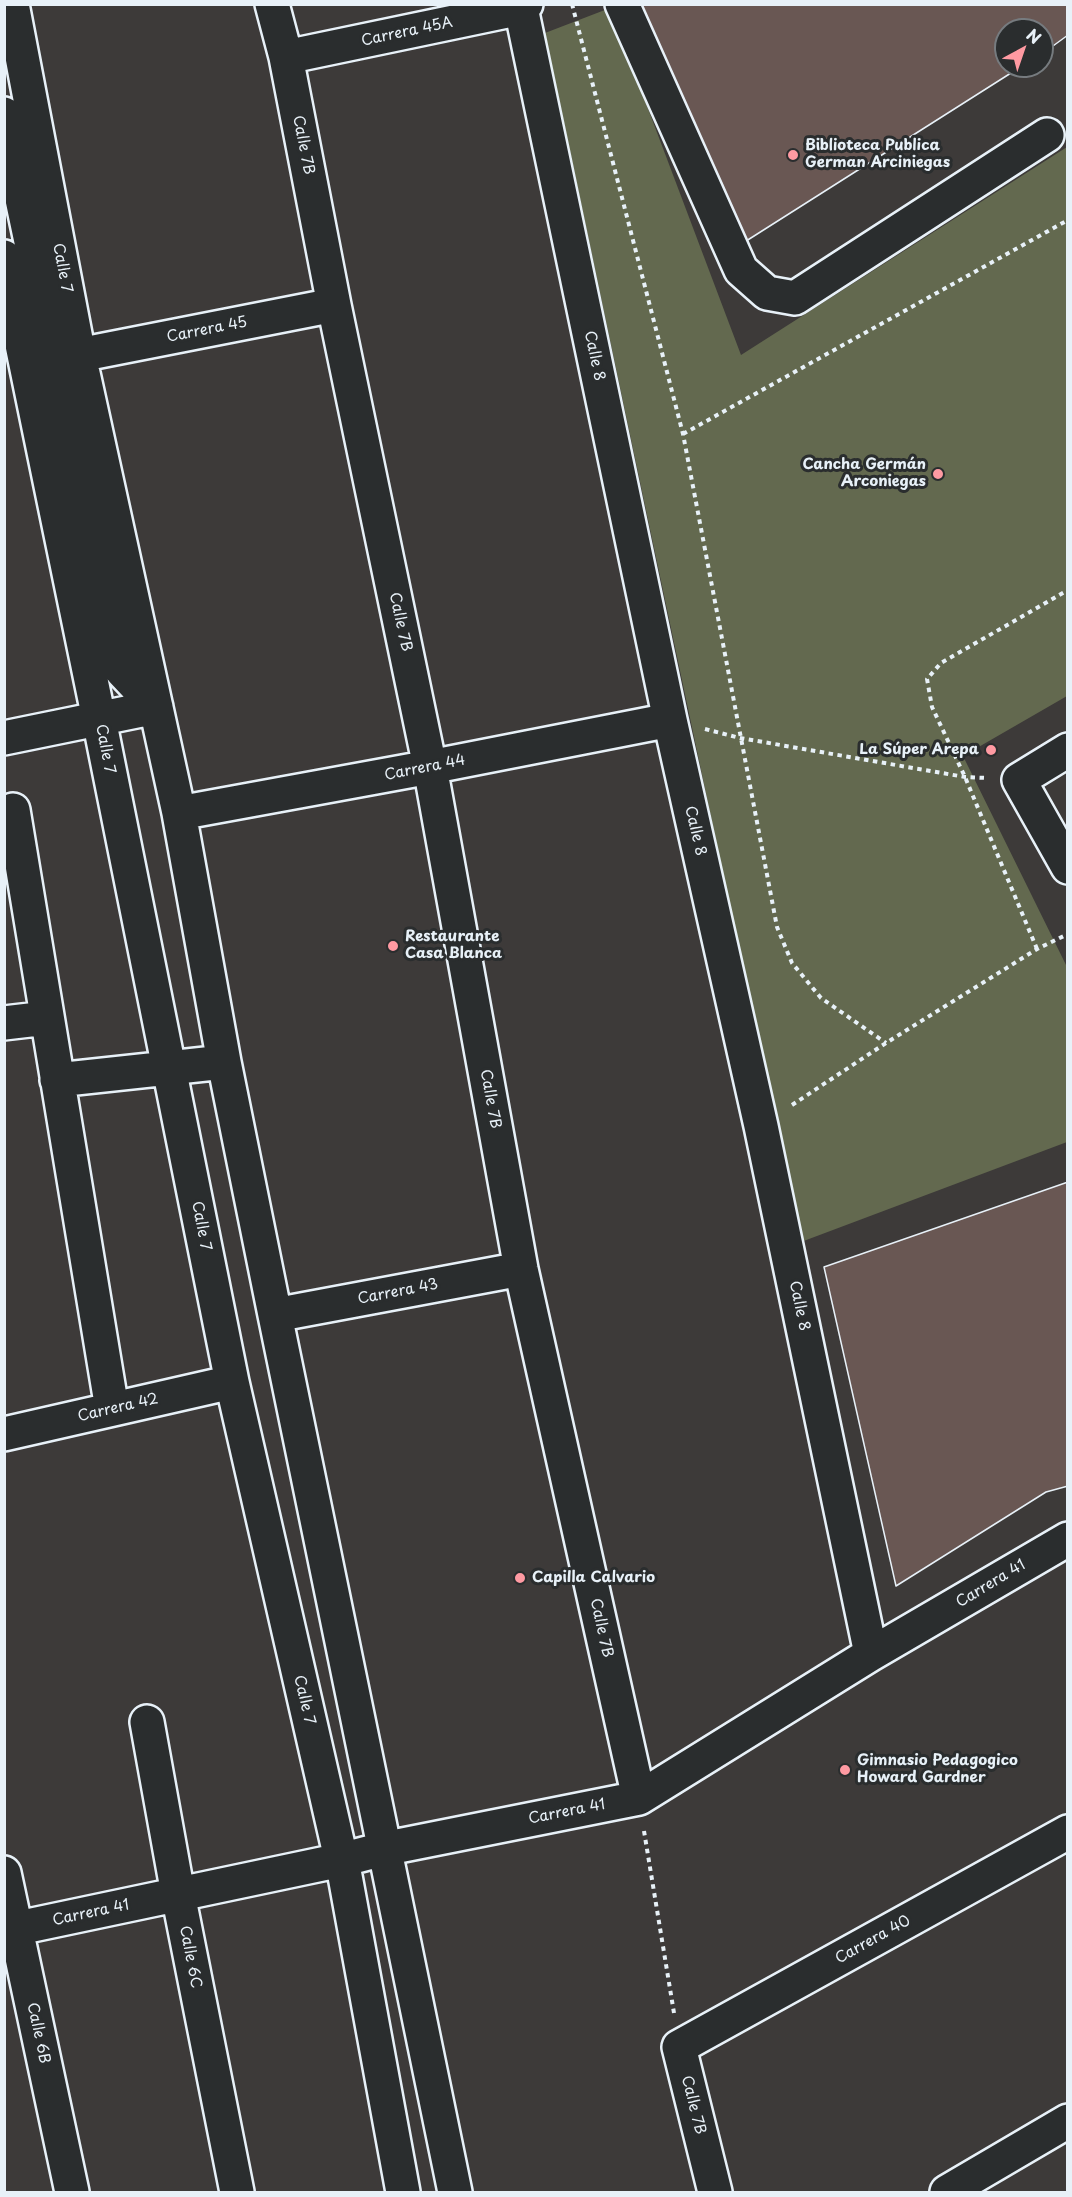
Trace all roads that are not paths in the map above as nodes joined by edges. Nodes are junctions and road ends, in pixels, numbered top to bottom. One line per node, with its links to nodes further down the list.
1 (12, 4): 10 (street, Calle 7)
2 (272, 4): 5 (street, Calle 7B)
3 (622, 4): 7 (street)
4 (524, 6): 5 (street, Carrera 45A); 13 (street, Calle 8)
5 (286, 57): 9 (street, Calle 7B)
6 (4, 114): 11 (street, Calle 7)
7 (1047, 135)
8 (4, 257): 12 (street, Calle 7)
9 (334, 305): 10 (street, Carrera 45); 16 (street, Calle 7B)
10 (79, 355): 11 (street, Calle 7)
11 (156, 707): 12 (street); 18 (street, Calle 7)
12 (99, 719): 14 (street); 23 (street, Calle 7)
13 (670, 720): 16 (street, Carrera 44); 31 (street, Calle 8)
14 (4, 738)
15 (1068, 750): 19 (street)
16 (430, 767): 18 (street, Carrera 44); 25 (street, Calle 7B)
17 (13, 810): 20 (street)
18 (179, 813): 22 (street, Calle 7)
19 (1068, 867)
20 (47, 1018): 21 (street); 24 (street)
21 (4, 1023)
22 (224, 1062): 23 (street); 26 (street, Calle 7)
23 (169, 1067): 24 (street); 27 (street, Calle 7)
24 (57, 1080): 28 (street)
25 (521, 1269): 26 (street, Carrera 43); 33 (street, Calle 7B)
26 (275, 1315): 35 (street, Calle 7)
27 (232, 1382): 28 (street, Carrera 42); 36 (street, Calle 7)
28 (112, 1409): 29 (street, Carrera 42)
29 (4, 1434)
30 (1068, 1539): 31 (street, Carrera 41)
31 (871, 1654): 33 (street, Carrera 41)
32 (147, 1722): 38 (street, Calle 6C)
33 (639, 1798): 35 (street, Carrera 41)
34 (1068, 1832): 40 (street, Carrera 40)
35 (383, 1849): 36 (street, Carrera 41); 45 (street, Calle 7)
36 (340, 1860): 38 (street, Carrera 41); 44 (street, Calle 7)
37 (4, 1873): 39 (street, Calle 6B)
38 (178, 1894): 39 (street, Carrera 41); 43 (street, Calle 6C)
39 (10, 1930): 42 (street, Calle 6B)
40 (679, 2047): 46 (street, Calle 7B)
41 (1068, 2121): 47 (street)
42 (72, 2193)
43 (237, 2193)
44 (403, 2193)
45 (455, 2193)
46 (715, 2193)
47 (947, 2193)

